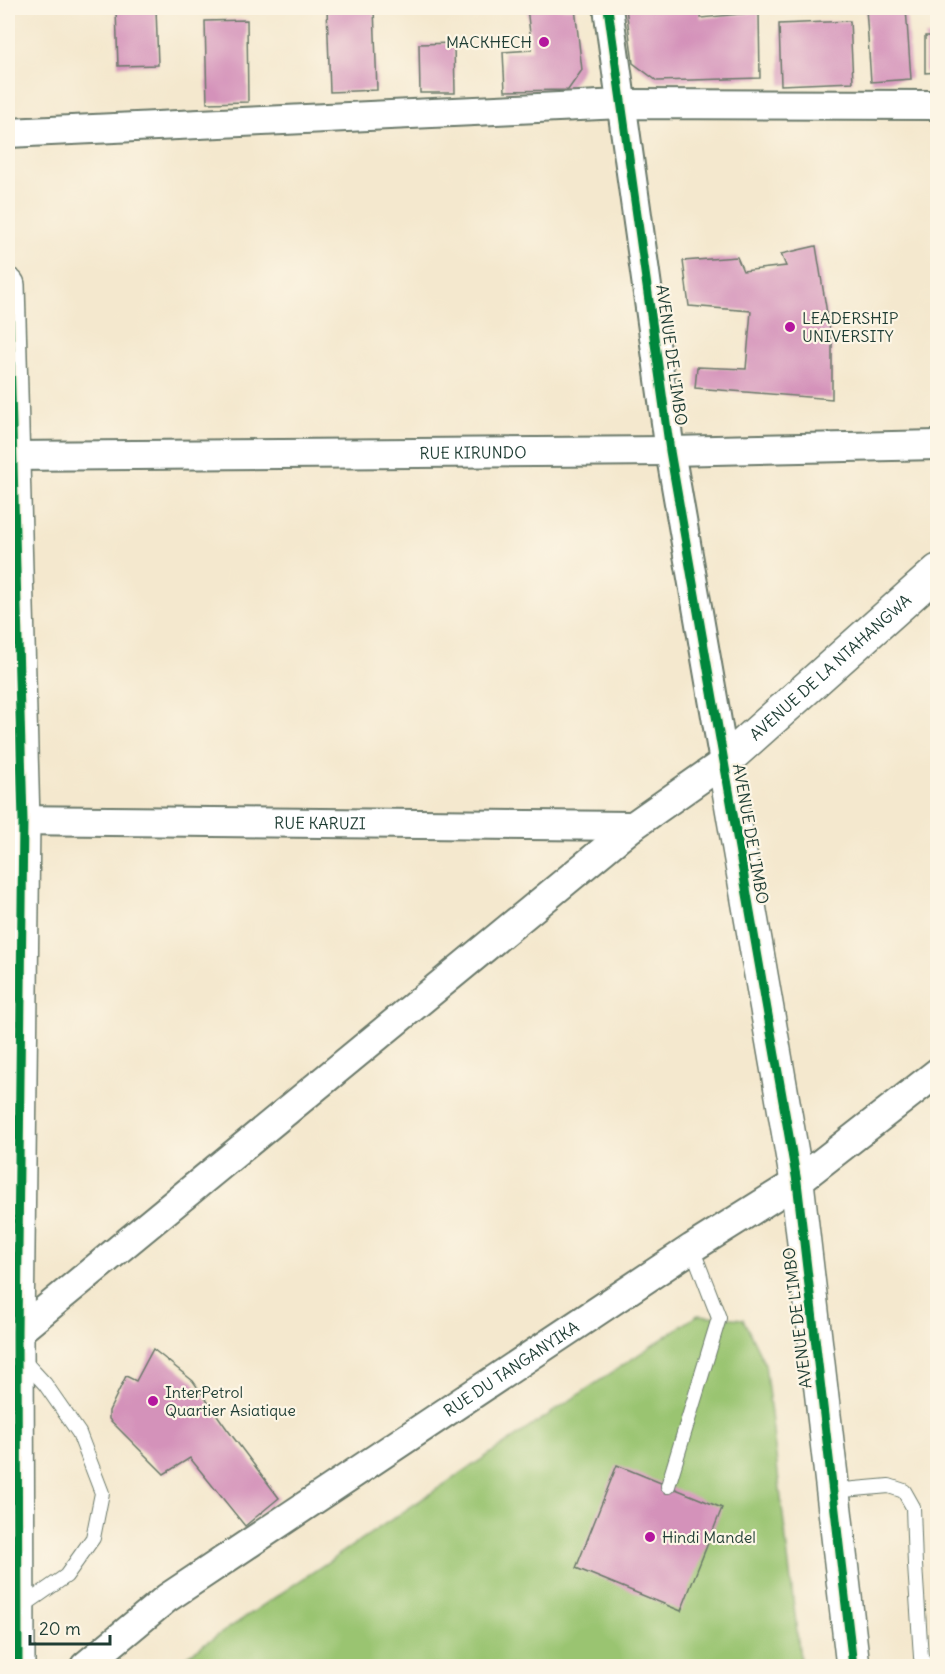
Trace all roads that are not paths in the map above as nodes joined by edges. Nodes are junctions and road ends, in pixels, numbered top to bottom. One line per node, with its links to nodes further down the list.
1 (608, 8): 2 (street, AVENUE DE L'IMBO)
2 (621, 104): 3 (street); 4 (street); 7 (street, AVENUE DE L'IMBO)
3 (938, 105)
4 (8, 133)
5 (8, 285): 8 (street)
6 (938, 445): 7 (street, RUE KIRUNDO)
7 (670, 451): 8 (street, RUE KIRUNDO); 10 (street, AVENUE DE L'IMBO)
8 (10, 456): 11 (street)
9 (938, 571): 10 (street, AVENUE DE LA NTAHANGWA)
10 (724, 762): 12 (street); 14 (street, AVENUE DE L'IMBO)
11 (15, 820): 12 (street, RUE KARUZI); 16 (street)
12 (633, 826): 16 (street)
13 (938, 1072): 14 (street, RUE DU TANGANYIKA)
14 (796, 1182): 15 (street, RUE DU TANGANYIKA); 18 (street, AVENUE DE L'IMBO)
15 (692, 1248): 17 (lane); 21 (street, RUE DU TANGANYIKA)
16 (14, 1337): 19 (street); 19 (lane)
17 (668, 1486)
18 (832, 1491): 22 (street, AVENUE DE L'IMBO); 23 (lane)
19 (18, 1610): 20 (street)
20 (18, 1666)
21 (86, 1666)
22 (853, 1666)
23 (926, 1666)

